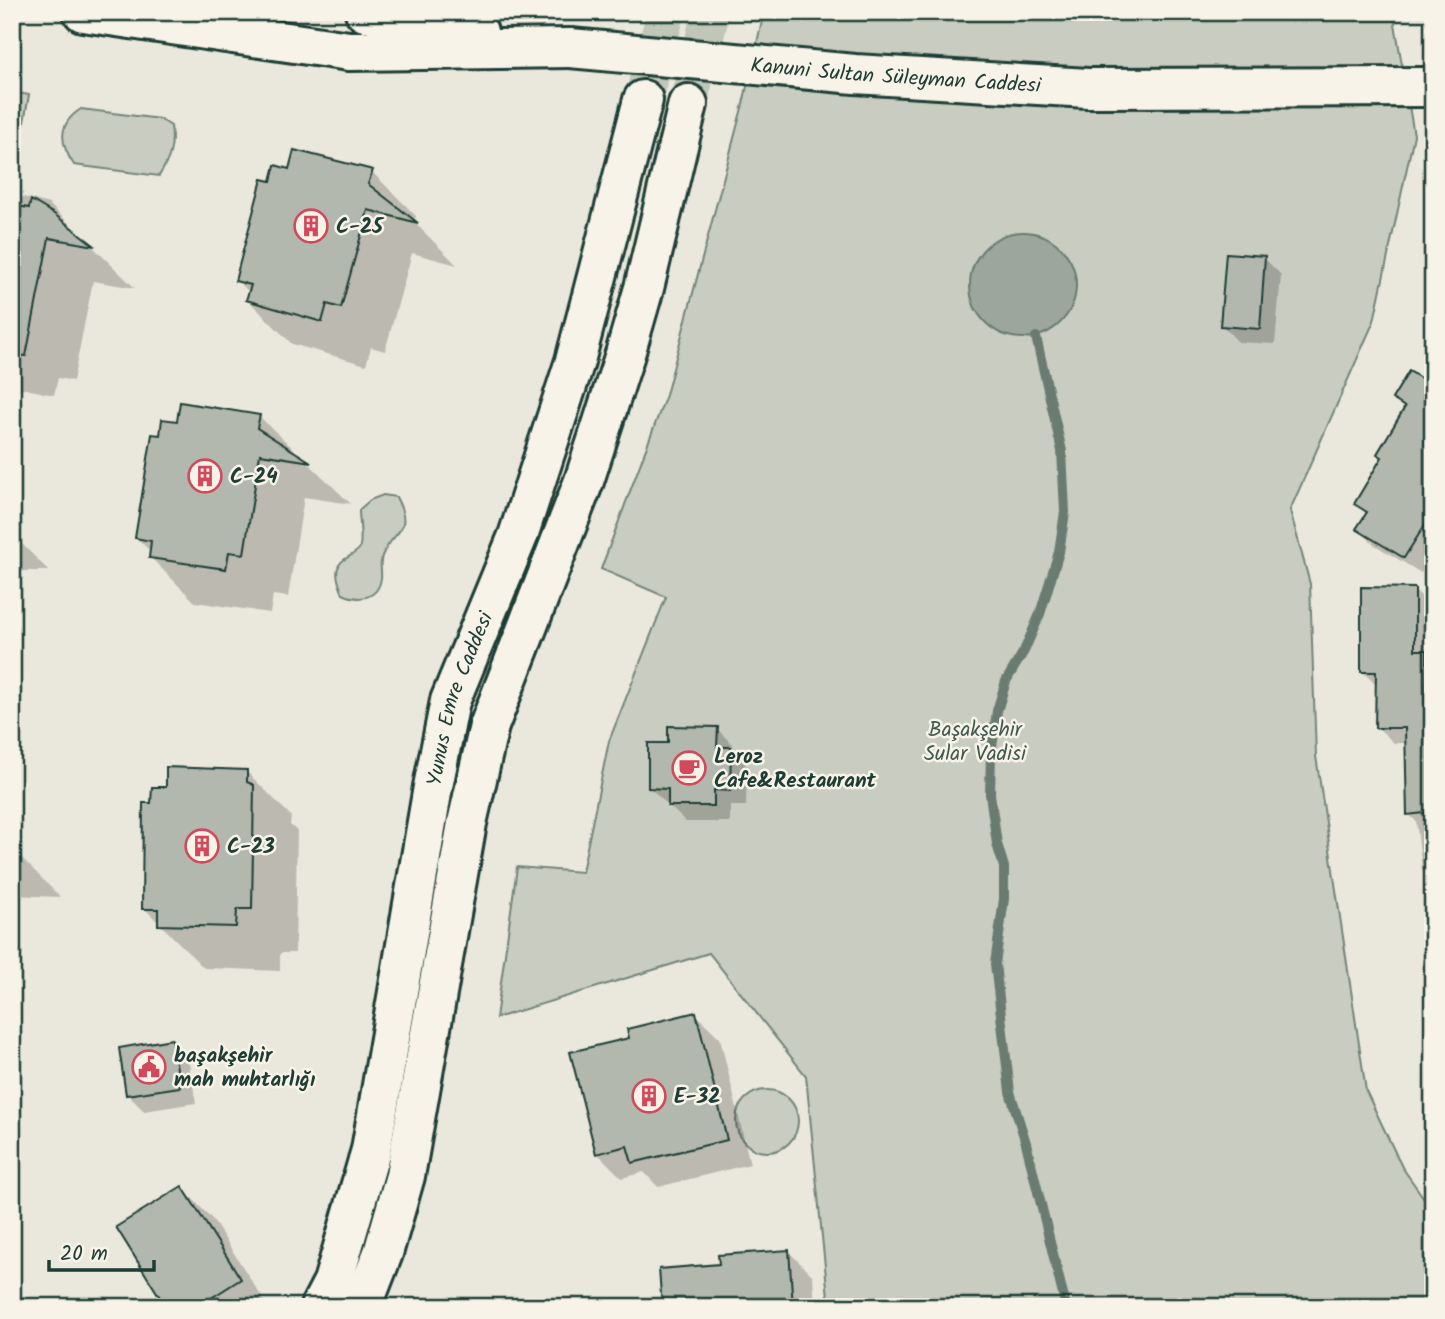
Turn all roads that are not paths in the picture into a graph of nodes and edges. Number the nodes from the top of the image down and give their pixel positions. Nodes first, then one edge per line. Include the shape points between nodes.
1 (83, 12) edge
2 (365, 12) edge
3 (570, 48) junction
4 (1433, 87) edge
5 (643, 100) tunnel mouth
6 (688, 104) tunnel mouth
7 (320, 1307) edge
8 (362, 1307) edge

1 - 3 street via 349,51
2 - 3 street, Kanuni Sultan Süleyman Caddesi
3 - 4 street, Kanuni Sultan Süleyman Caddesi, bridge via 855,74 1088,88
5 - 7 street, Yunus Emre Caddesi via 571,374 518,536 450,701 371,1150 333,1282
6 - 8 street, Yunus Emre Caddesi via 621,367 584,481 489,726 467,823 405,1176

